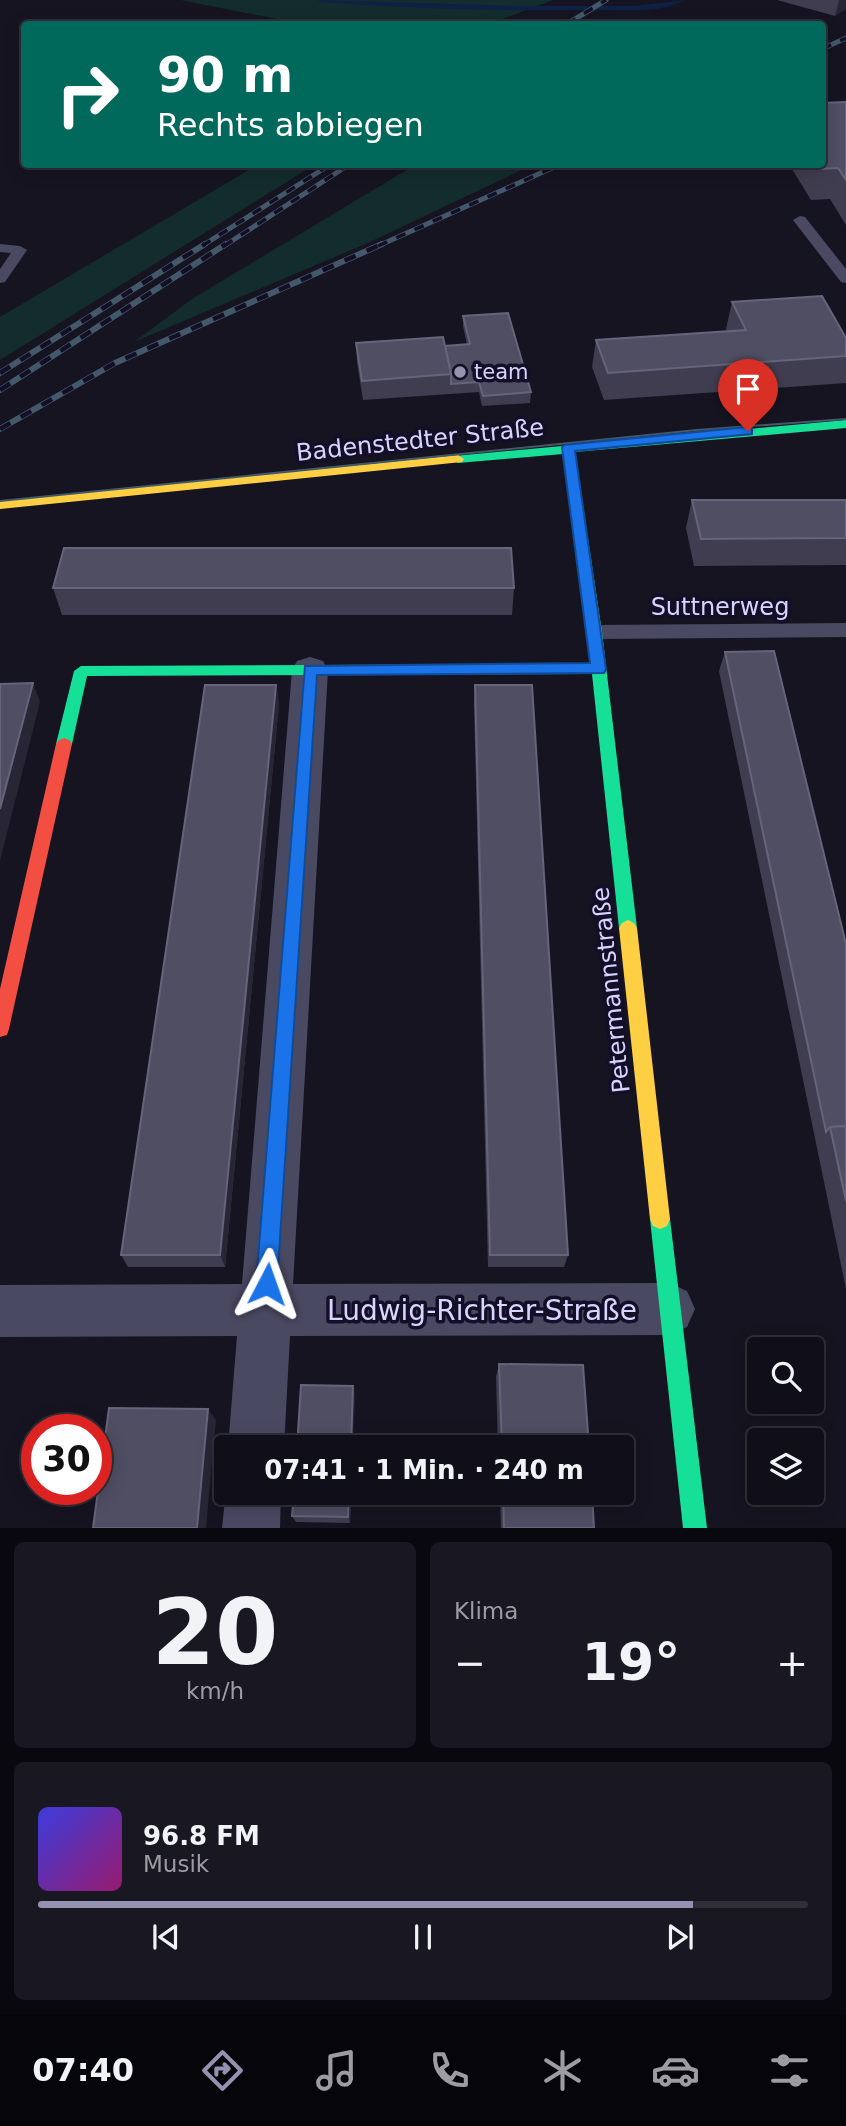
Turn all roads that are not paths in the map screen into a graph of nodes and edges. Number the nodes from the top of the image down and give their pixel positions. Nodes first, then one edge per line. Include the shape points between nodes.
1 (800, 220) dead end
2 (0, 248) edge
3 (0, 279) edge
4 (846, 279) edge
5 (846, 424) edge
6 (569, 448) junction
7 (0, 505) edge
8 (846, 630) edge
9 (595, 632) junction
10 (598, 669) junction
11 (310, 670) junction
12 (0, 1029) edge
13 (669, 1310) junction
14 (0, 1311) edge
15 (265, 1312) junction
16 (257, 1435) edge
17 (252, 1505) edge
18 (251, 1528) edge
19 (695, 1528) edge

1 - 4 lane
2 - 3 lane via 20,250
5 - 6 street, Badenstedter Straße
6 - 7 street, Badenstedter Straße
6 - 9 street, Petermannstraße
8 - 9 lane, Suttnerweg
9 - 10 street, Petermannstraße
10 - 11 street
10 - 13 street, Petermannstraße
11 - 12 street via 80,671
11 - 15 street
13 - 15 street, Ludwig-Richter-Straße
13 - 19 street, Petermannstraße
14 - 15 street, Ludwig-Richter-Straße
15 - 16 street
17 - 18 street

